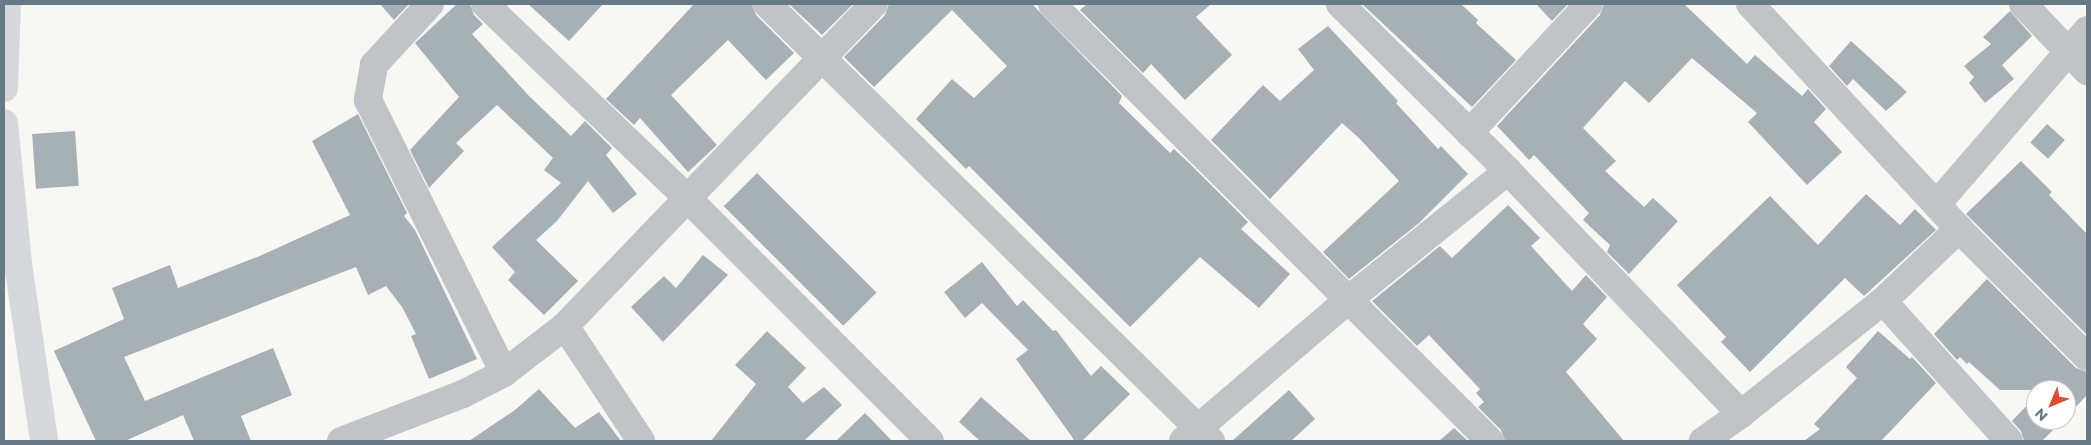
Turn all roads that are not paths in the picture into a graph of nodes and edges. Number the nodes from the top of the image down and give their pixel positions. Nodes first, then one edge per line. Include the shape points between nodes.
1 (8, 4) edge
2 (430, 4) edge
3 (485, 4) edge
4 (767, 4) edge
5 (874, 4) edge
6 (1052, 4) edge
7 (1340, 4) edge
8 (1588, 4) edge
9 (1750, 4) edge
10 (2023, 4) edge
11 (2087, 30) edge
12 (2067, 50) junction
13 (823, 58) junction
14 (2087, 70) edge
15 (4, 88) edge
16 (4, 123) edge
17 (1469, 134) junction
18 (1508, 171) junction
19 (688, 199) junction
20 (1937, 204) junction
21 (1959, 229) junction
22 (1348, 300) junction
23 (1883, 301) junction
24 (565, 326) junction
25 (2087, 356) edge
26 (504, 374) junction
27 (1741, 414) junction
28 (1197, 437) edge
29 (44, 441) edge
30 (341, 441) edge
31 (642, 441) edge
32 (930, 441) edge
33 (1490, 441) edge
34 (1704, 441) edge
35 (2009, 441) edge

1 - 15 main road
2 - 26 street via 374,65 368,100
3 - 19 street
4 - 13 street
5 - 13 street
6 - 22 street
7 - 17 street
8 - 17 street
9 - 20 street
10 - 12 street
11 - 12 street
12 - 14 street
12 - 20 street
13 - 19 street
13 - 28 street
16 - 29 main road via 18,264
17 - 18 street
18 - 22 street
18 - 27 street
19 - 24 street
19 - 32 street
20 - 21 street
21 - 23 street
21 - 25 street
22 - 28 street
22 - 33 street
23 - 27 street
23 - 35 street
24 - 26 street
24 - 31 street
26 - 30 street via 463,394
27 - 34 street

